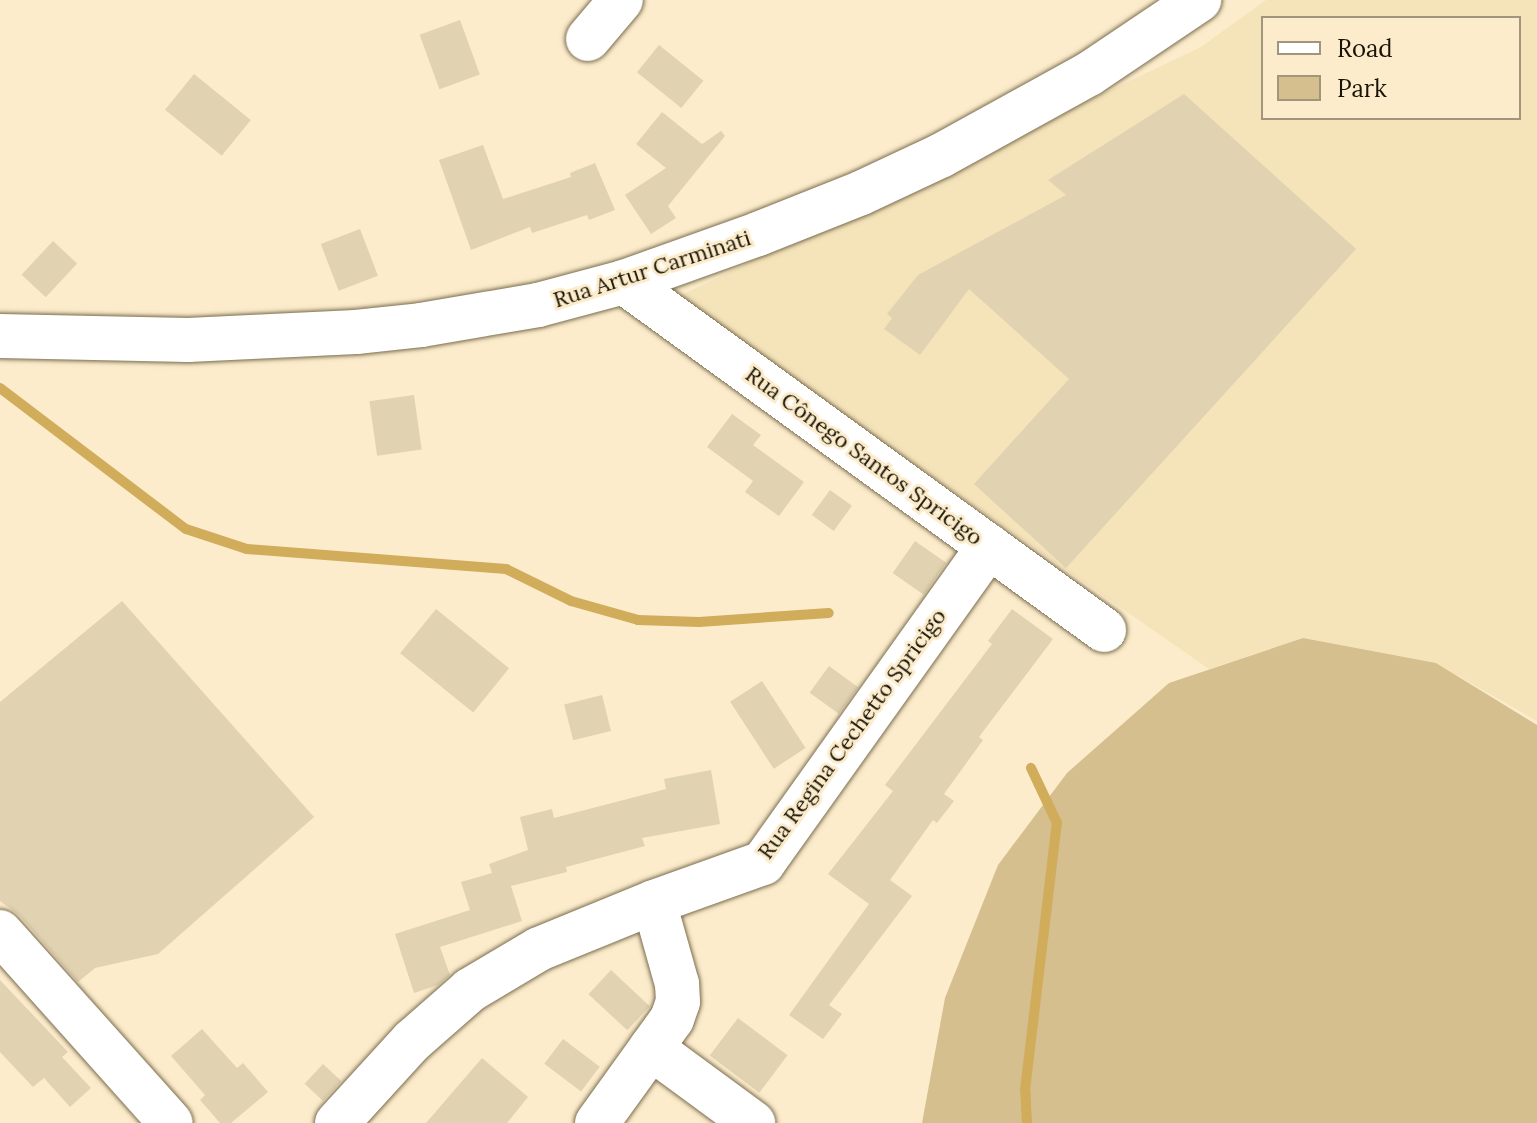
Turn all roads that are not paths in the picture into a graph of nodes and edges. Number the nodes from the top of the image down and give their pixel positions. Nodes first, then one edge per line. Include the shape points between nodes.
1 (621, 0) edge
2 (1199, 0) edge
3 (588, 39) dead end
4 (624, 282) junction
5 (0, 336) edge
6 (989, 546) junction
7 (1104, 630) dead end
8 (654, 902) junction
9 (0, 932) edge
10 (651, 1048) junction
11 (171, 1123) edge
12 (337, 1123) edge
13 (597, 1123) edge
14 (753, 1123) edge

1 - 3 street
2 - 4 street, Rua Artur Carminati via 1089,74 942,155 788,223
4 - 5 street, Rua Artur Carminati via 538,305 356,332 188,340
4 - 6 street, Rua Cônego Santos Spricigo
6 - 7 street, Rua Cônego Santos Spricigo
6 - 8 street, Rua Regina Cechetto Spricigo via 763,863
8 - 10 street via 678,1002
8 - 12 street, Rua Regina Cechetto Spricigo via 539,949 470,990 412,1041
9 - 11 street
10 - 13 street
10 - 14 street

